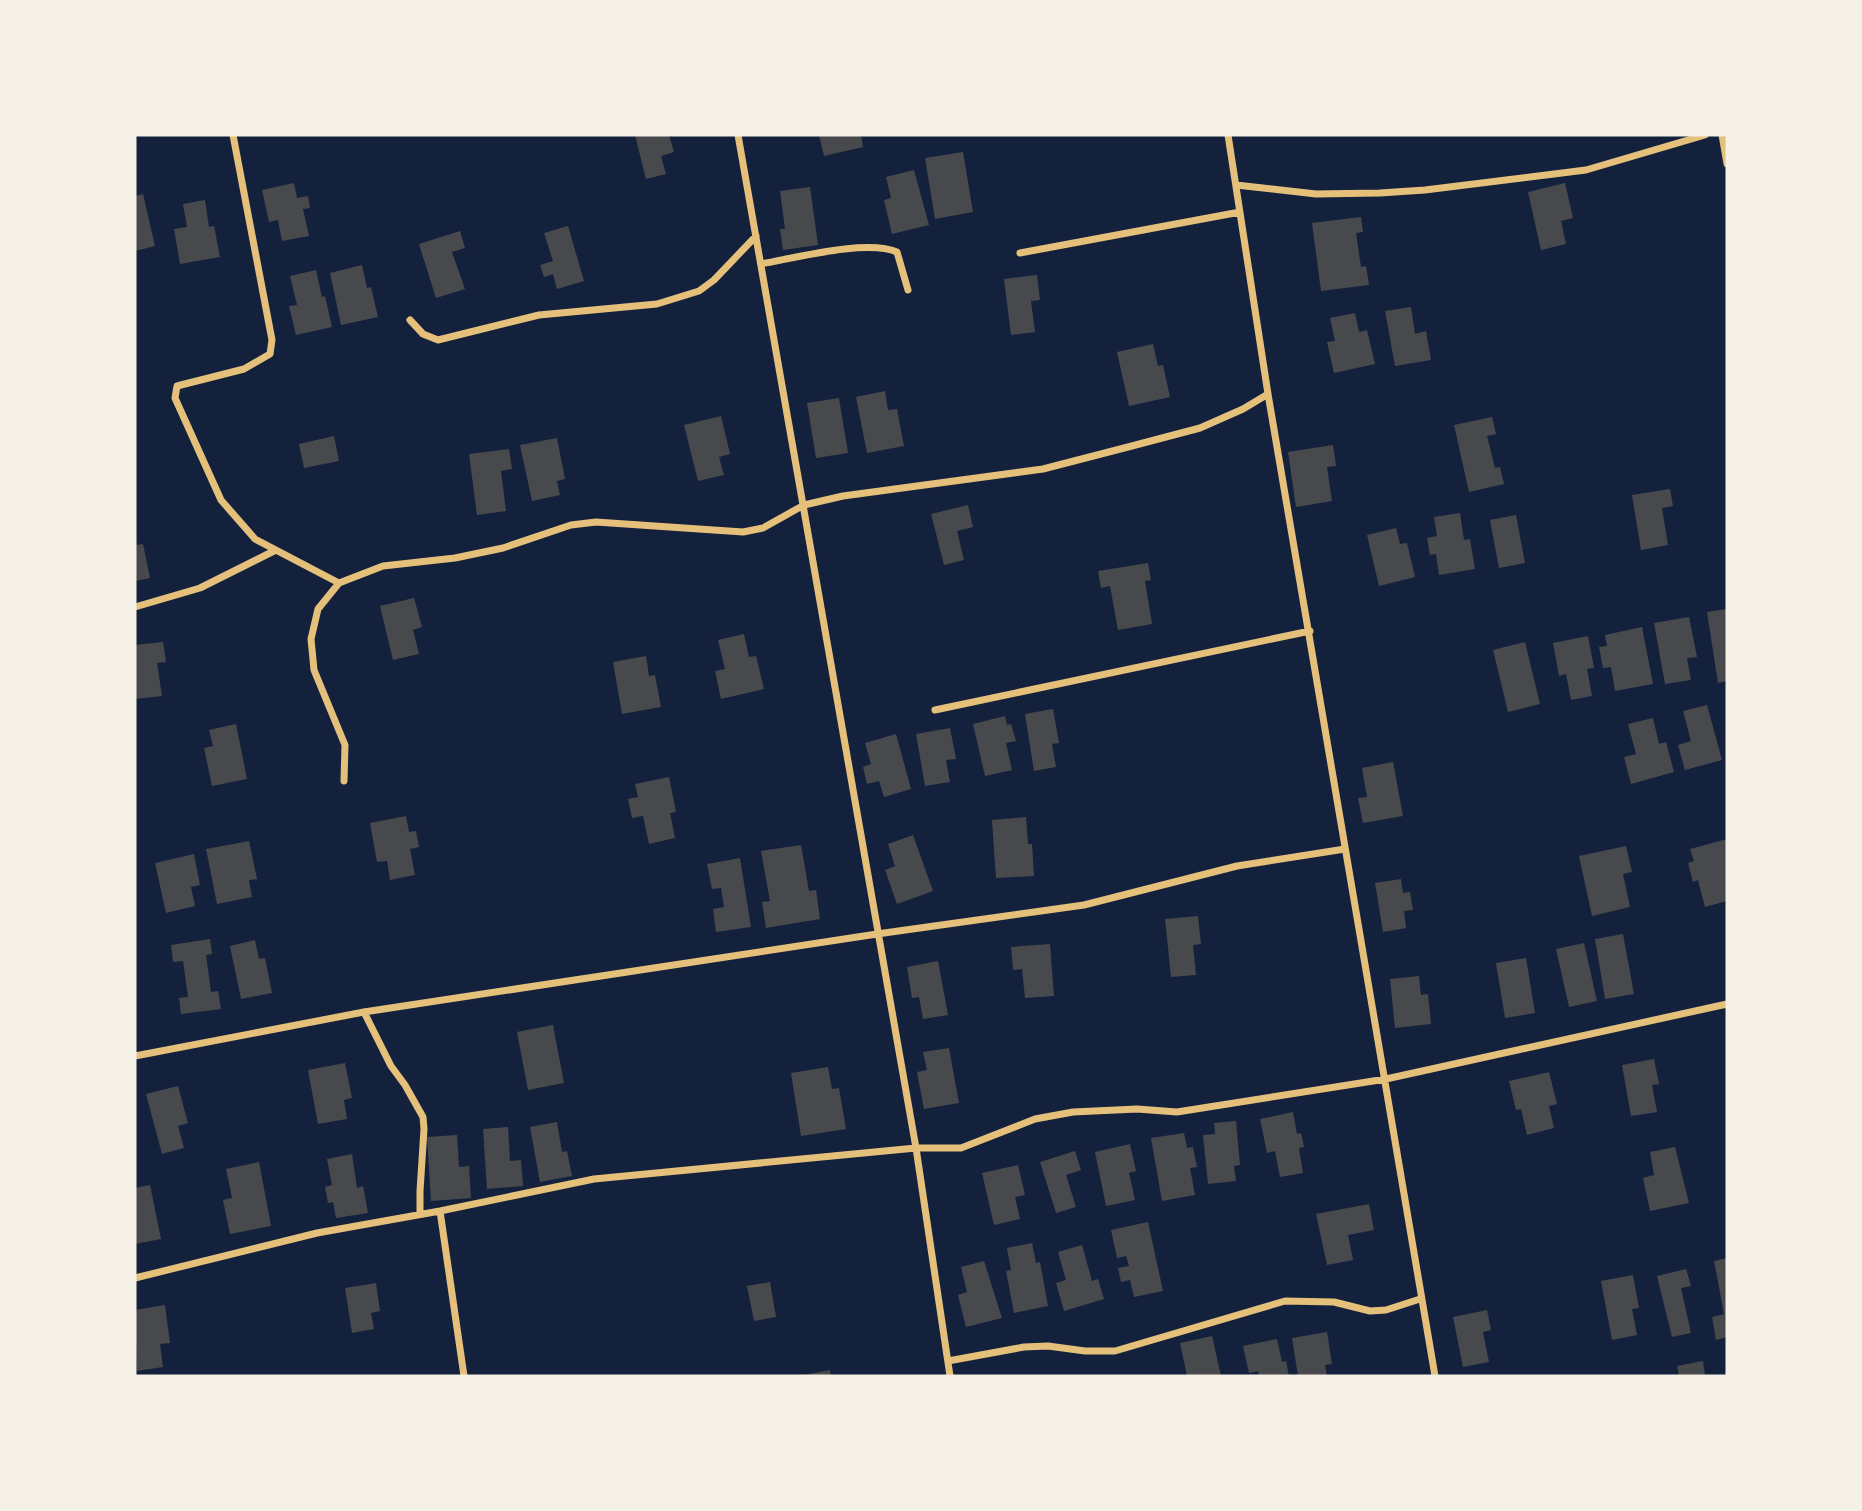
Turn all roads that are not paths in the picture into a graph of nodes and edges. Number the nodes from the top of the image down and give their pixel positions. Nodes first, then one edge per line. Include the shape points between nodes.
1 (233, 135) edge
2 (738, 135) edge
3 (1228, 135) edge
4 (1705, 135) edge
5 (1722, 135) edge
6 (1727, 164) edge
7 (1236, 185) junction
8 (1240, 212) junction
9 (756, 236) junction
10 (1020, 253) dead end
11 (761, 264) junction
12 (908, 290) dead end
13 (410, 320) dead end
14 (1268, 394) junction
15 (804, 505) junction
16 (274, 551) junction
17 (339, 583) junction
18 (135, 607) edge
19 (1310, 631) junction
20 (935, 710) dead end
21 (344, 781) dead end
22 (1345, 849) junction
23 (877, 934) junction
24 (1727, 1004) edge
25 (364, 1012) junction
26 (135, 1056) edge
27 (1386, 1079) junction
28 (916, 1148) junction
29 (440, 1212) junction
30 (420, 1214) junction
31 (135, 1278) edge
32 (1420, 1299) junction
33 (948, 1361) junction
34 (464, 1376) edge
35 (950, 1376) edge
36 (1435, 1376) edge

1 - 16 street via 272,340 270,354 244,369 177,386 175,398 221,500 255,539
2 - 9 street
3 - 7 street
4 - 7 street via 1586,170 1425,190 1316,194
5 - 6 street
7 - 8 street
8 - 10 street
8 - 14 street
9 - 11 street
9 - 13 street via 699,291 657,304 539,315 438,340 423,334
11 - 12 street via 883,248 897,252
11 - 15 street
14 - 15 street via 1200,428 1043,469
14 - 19 street
15 - 17 street via 763,528 743,532 596,522 571,525 503,548 383,566
15 - 23 street
16 - 17 street
16 - 18 street via 200,588
17 - 21 street via 318,609 311,639 314,670 345,746
19 - 20 street
19 - 22 street
22 - 23 street via 1237,866 1083,905
22 - 27 street
23 - 25 street
23 - 28 street
24 - 27 street
25 - 26 street
25 - 30 street via 423,1117
27 - 28 street via 1177,1112 1073,1112 1035,1119 961,1148
27 - 32 street
28 - 29 street via 594,1179
28 - 33 street
29 - 30 street
29 - 34 street
30 - 31 street via 317,1233
32 - 33 street via 1370,1311 1334,1302 1285,1301 1115,1351 1024,1347
32 - 36 street
33 - 35 street

